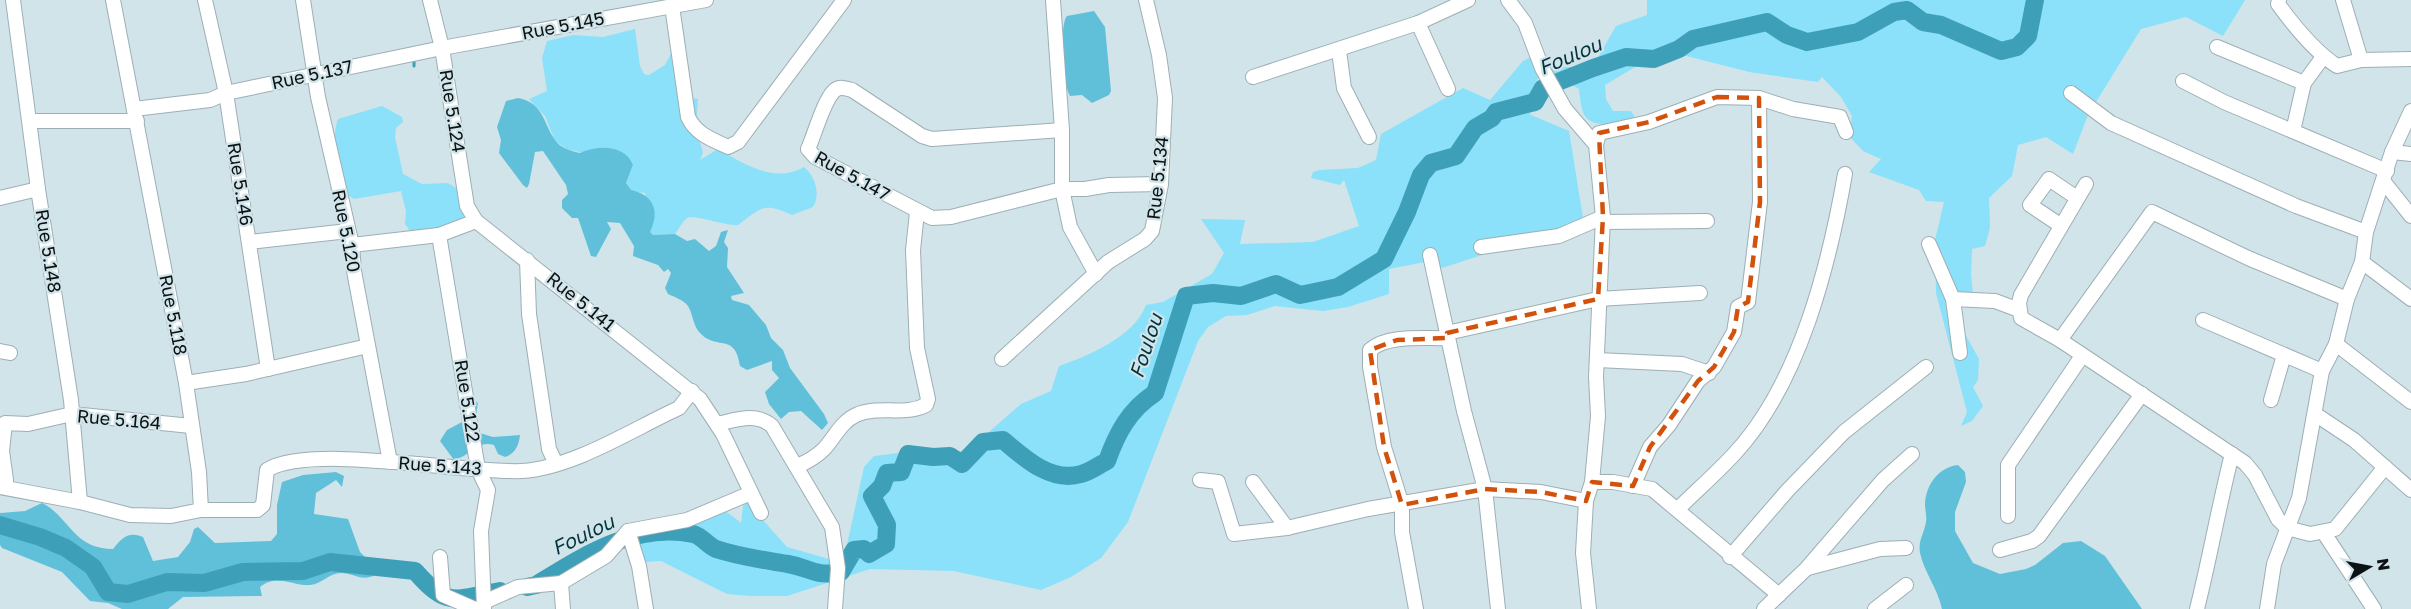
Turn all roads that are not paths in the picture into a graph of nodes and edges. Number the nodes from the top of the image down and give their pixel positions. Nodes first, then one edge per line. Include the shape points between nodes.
1 (13, 0) edge
2 (113, 0) edge
3 (205, 0) edge
4 (303, 0) edge
5 (430, 0) edge
6 (620, 0) edge
7 (701, 0) edge
8 (844, 0) edge
9 (1053, 0) edge
10 (1146, 0) edge
11 (1468, 0) edge
12 (1508, 0) edge
13 (2279, 0) edge
14 (2343, 0) edge
15 (672, 6) junction
16 (622, 15) junction
17 (1418, 23) junction
18 (491, 40) joint
19 (2217, 47) dead end
20 (442, 48) junction
21 (1339, 51) junction
22 (2323, 57) junction
23 (2411, 59) edge
24 (2361, 60) junction
25 (314, 75) junction
26 (1252, 77) dead end
27 (2183, 81) dead end
28 (2304, 83) junction
29 (1448, 89) dead end
30 (226, 93) junction
31 (2071, 93) dead end
32 (1759, 98) junction
33 (2411, 111) edge
34 (135, 115) junction
35 (30, 121) junction
36 (1062, 130) junction
37 (2293, 131) junction
38 (1846, 132) dead end
39 (1369, 137) dead end
40 (1596, 145) junction
41 (2392, 152) junction
42 (2411, 154) edge
43 (1845, 174) dead end
44 (2385, 177) junction
45 (1161, 184) junction
46 (2086, 184) dead end
47 (38, 189) junction
48 (1062, 189) junction
49 (0, 198) edge
50 (2077, 198) junction
51 (917, 212) junction
52 (2411, 216) edge
53 (1603, 219) junction
54 (476, 221) junction
55 (1707, 221) dead end
56 (2060, 225) junction
57 (348, 231) junction
58 (2366, 232) junction
59 (439, 235) junction
60 (250, 242) junction
61 (1929, 244) dead end
62 (352, 245) junction
63 (1481, 247) dead end
64 (1430, 255) dead end
65 (527, 260) junction
66 (2362, 262) junction
67 (1096, 274) junction
68 (1700, 293) dead end
69 (1953, 299) junction
70 (2347, 299) junction
71 (2411, 299) edge
72 (1598, 300) junction
73 (2019, 310) junction
74 (2203, 320) dead end
75 (1447, 335) junction
76 (2060, 340) junction
77 (2336, 344) junction
78 (368, 346) junction
79 (1960, 353) dead end
80 (2284, 355) junction
81 (2082, 356) junction
82 (1002, 359) dead end
83 (1597, 360) junction
84 (1926, 367) dead end
85 (268, 369) junction
86 (2322, 370) junction
87 (1709, 372) junction
88 (186, 382) junction
89 (692, 391) junction
90 (2142, 394) junction
91 (2271, 400) dead end
92 (2411, 402) edge
93 (72, 414) junction
94 (2315, 414) junction
95 (717, 424) junction
96 (191, 426) junction
97 (1912, 454) dead end
98 (2232, 454) junction
99 (390, 462) junction
100 (556, 464) junction
101 (797, 466) junction
102 (2385, 467) junction
103 (478, 469) junction
104 (1200, 480) dead end
105 (1253, 482) dead end
106 (1592, 482) junction
107 (0, 485) edge
108 (1633, 486) junction
109 (1485, 489) junction
110 (2411, 490) edge
111 (751, 493) junction
112 (1586, 501) junction
113 (80, 502) junction
114 (1402, 505) junction
115 (1678, 509) junction
116 (201, 510) junction
117 (762, 513) dead end
118 (2008, 516) dead end
119 (1287, 528) junction
120 (2287, 528) junction
121 (628, 531) junction
122 (2324, 533) junction
123 (1905, 548) dead end
124 (2000, 550) dead end
125 (1730, 557) junction
126 (440, 558) dead end
127 (1806, 569) junction
128 (561, 584) junction
129 (1906, 585) dead end
130 (1779, 595) junction
131 (481, 607) edge
132 (563, 609) edge
133 (646, 609) edge
134 (835, 609) edge
135 (1416, 609) edge
136 (1498, 609) edge
137 (1589, 609) edge
138 (1764, 609) edge
139 (1875, 609) edge
140 (2197, 609) edge
141 (2267, 609) edge
142 (2374, 609) edge

1 - 35 street, Rue 5.148
2 - 34 street, Rue 5.118
3 - 30 street, Rue 5.146
4 - 25 street, Rue 5.120
5 - 20 street, Rue 5.124
6 - 16 street
7 - 15 street, Rue 5.145
8 - 15 street via 738,142 728,147 702,135 688,117
9 - 36 street
10 - 45 street, Rue 5.134 via 1165,98
11 - 17 street
12 - 40 street via 1534,42 1565,109
13 - 22 street via 2306,41 2317,47
14 - 24 street
15 - 16 street, Rue 5.145
16 - 18 street, Rue 5.145
17 - 21 street
17 - 29 street
18 - 20 street, Rue 5.137
19 - 28 street
20 - 25 street, Rue 5.137
20 - 54 street, Rue 5.124 via 467,206
21 - 26 street
21 - 39 street via 1344,88
22 - 24 street via 2337,66
22 - 28 street
23 - 24 street
25 - 30 street, Rue 5.137
25 - 57 street, Rue 5.120
27 - 37 street
28 - 37 street
30 - 34 street, Rue 5.137 via 210,100
30 - 60 street, Rue 5.146
31 - 58 street via 2111,123 2296,206
32 - 38 street via 1840,117
32 - 40 street via 1717,98 1649,122 1599,133
32 - 87 street via 1760,202 1748,302 1738,307 1734,332
33 - 41 street
34 - 35 street, Rue 5.137
34 - 88 street, Rue 5.118
35 - 47 street, Rue 5.148
36 - 48 street
36 - 51 street, Rue 5.147 via 932,139 852,90 835,90 808,149 810,154
37 - 44 street
40 - 53 street
41 - 42 street
41 - 44 street
43 - 115 street via 1833,243 1816,299 1769,406 1737,450
44 - 52 street
44 - 58 street
45 - 48 street, Rue 5.147
45 - 67 street, Rue 5.134 via 1152,231
46 - 50 street
47 - 49 street
47 - 93 street, Rue 5.148
48 - 51 street, Rue 5.147 via 942,219
48 - 67 street via 1070,228
50 - 56 street
50 - 56 street via 2049,179 2030,205
51 - 101 street via 915,310 926,405 854,416 842,424 813,459
53 - 55 street
53 - 63 street via 1560,236
53 - 72 street
54 - 59 street
54 - 65 street, Rue 5.141
56 - 73 street via 2021,295
57 - 60 street
57 - 62 street, Rue 5.120
58 - 66 street
59 - 62 street
59 - 103 street, Rue 5.122
60 - 85 street, Rue 5.146
61 - 69 street
62 - 78 street, Rue 5.120
64 - 75 street
65 - 89 street, Rue 5.141
65 - 100 street via 532,336 549,449
66 - 70 street
66 - 71 street
67 - 82 street, Rue 5.134
68 - 72 street
69 - 73 street via 1995,301
69 - 79 street
70 - 76 street via 2152,212
70 - 77 street
72 - 75 street
72 - 83 street
73 - 76 street via 2021,318
74 - 80 street
75 - 109 street
75 - 114 street via 1397,340 1370,350 1384,447
76 - 81 street
77 - 86 street
77 - 92 street
78 - 85 street
78 - 99 street, Rue 5.120
80 - 86 street
80 - 91 street
81 - 90 street
81 - 118 street via 2008,465
83 - 87 street via 1682,364
83 - 106 street via 1598,416
84 - 125 street via 1844,432
85 - 88 street
86 - 94 street
87 - 108 street via 1698,381 1650,447
88 - 96 street, Rue 5.118
89 - 95 street, Rue 5.141
89 - 100 street, Rue 5.143 via 679,408
90 - 98 street
90 - 124 street via 2039,536
93 - 96 street, Rue 5.164
93 - 107 street, Rue 5.164 via 28,424 5,423 2,451 6,480
93 - 113 street, Rue 5.148
94 - 102 street
94 - 120 street via 2299,498
95 - 101 street via 750,417 764,419
95 - 111 street, Rue 5.141
96 - 116 street, Rue 5.118 via 200,471
97 - 127 street via 1883,480
98 - 120 street via 2250,468
98 - 140 street
99 - 103 street, Rue 5.143
99 - 116 street, Rue 5.143 via 303,461 270,468 266,473 263,505 257,510
100 - 103 street, Rue 5.143 via 524,471
101 - 134 street via 832,527 838,574
102 - 110 street
102 - 122 street via 2335,529
103 - 131 street, Rue 5.122 via 488,490 481,531
104 - 119 street via 1218,482 1234,534
105 - 119 street
106 - 108 street
106 - 112 street
107 - 113 street
108 - 115 street via 1652,489
109 - 112 street via 1541,492
109 - 114 street
109 - 136 street
111 - 117 street, Rue 5.141
111 - 121 street via 687,520
112 - 137 street via 1583,553
113 - 116 street via 152,517
114 - 119 street
114 - 135 street via 1402,532
115 - 125 street
120 - 122 street
120 - 141 street via 2274,564
121 - 128 street via 606,556
121 - 133 street
122 - 142 street
123 - 127 street via 1880,549
125 - 130 street
126 - 131 street via 443,595
127 - 130 street
128 - 131 street via 518,587
128 - 132 street
129 - 139 street
130 - 138 street

